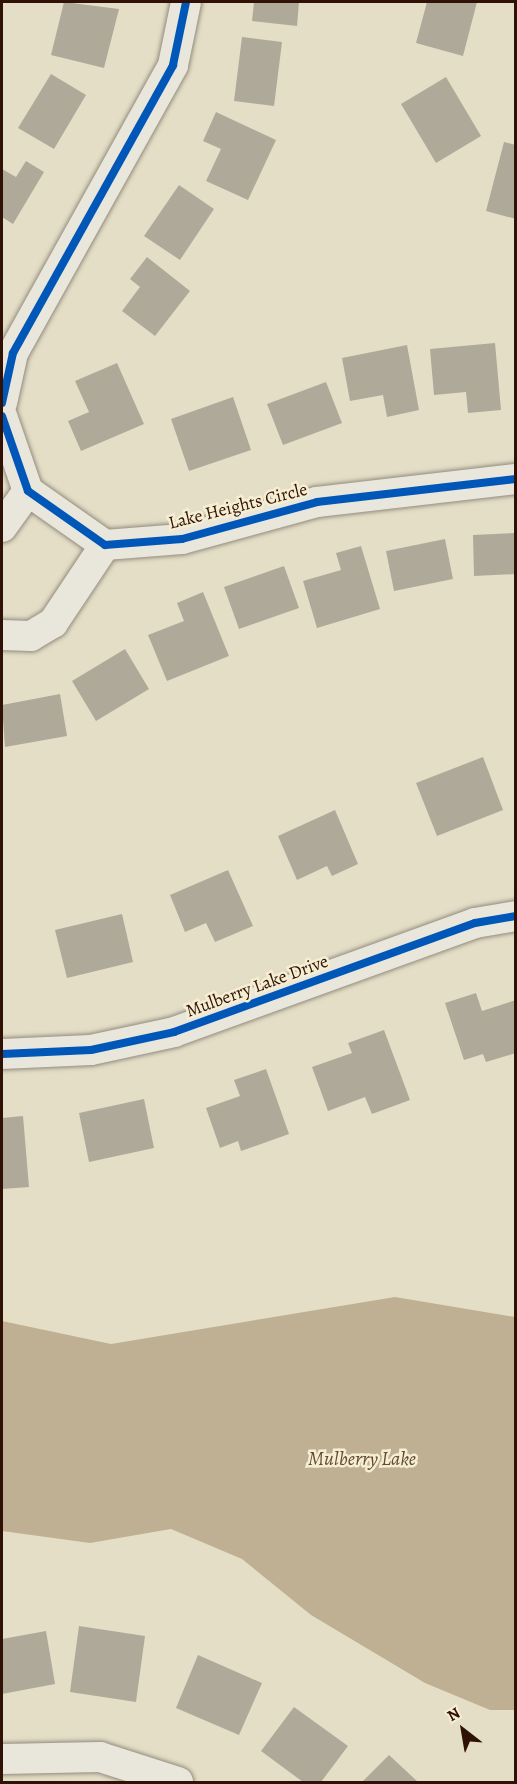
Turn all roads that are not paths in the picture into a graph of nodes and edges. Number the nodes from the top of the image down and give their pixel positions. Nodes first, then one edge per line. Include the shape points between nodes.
1 (186, 2) edge
2 (2, 403) edge
3 (2, 416) edge
4 (516, 479) edge
5 (28, 491) junction
6 (2, 527) edge
7 (105, 545) junction
8 (2, 635) edge
9 (516, 916) edge
10 (2, 1054) edge
11 (2, 1759) edge
12 (178, 1782) edge

1 - 2 street via 173,64 13,353
3 - 5 street
4 - 7 street, Lake Heights Circle via 317,502 183,538
5 - 6 street
5 - 7 street
7 - 8 street via 53,623 31,636
9 - 10 street, Mulberry Lake Drive via 475,923 174,1032 91,1050
11 - 12 street via 100,1757

